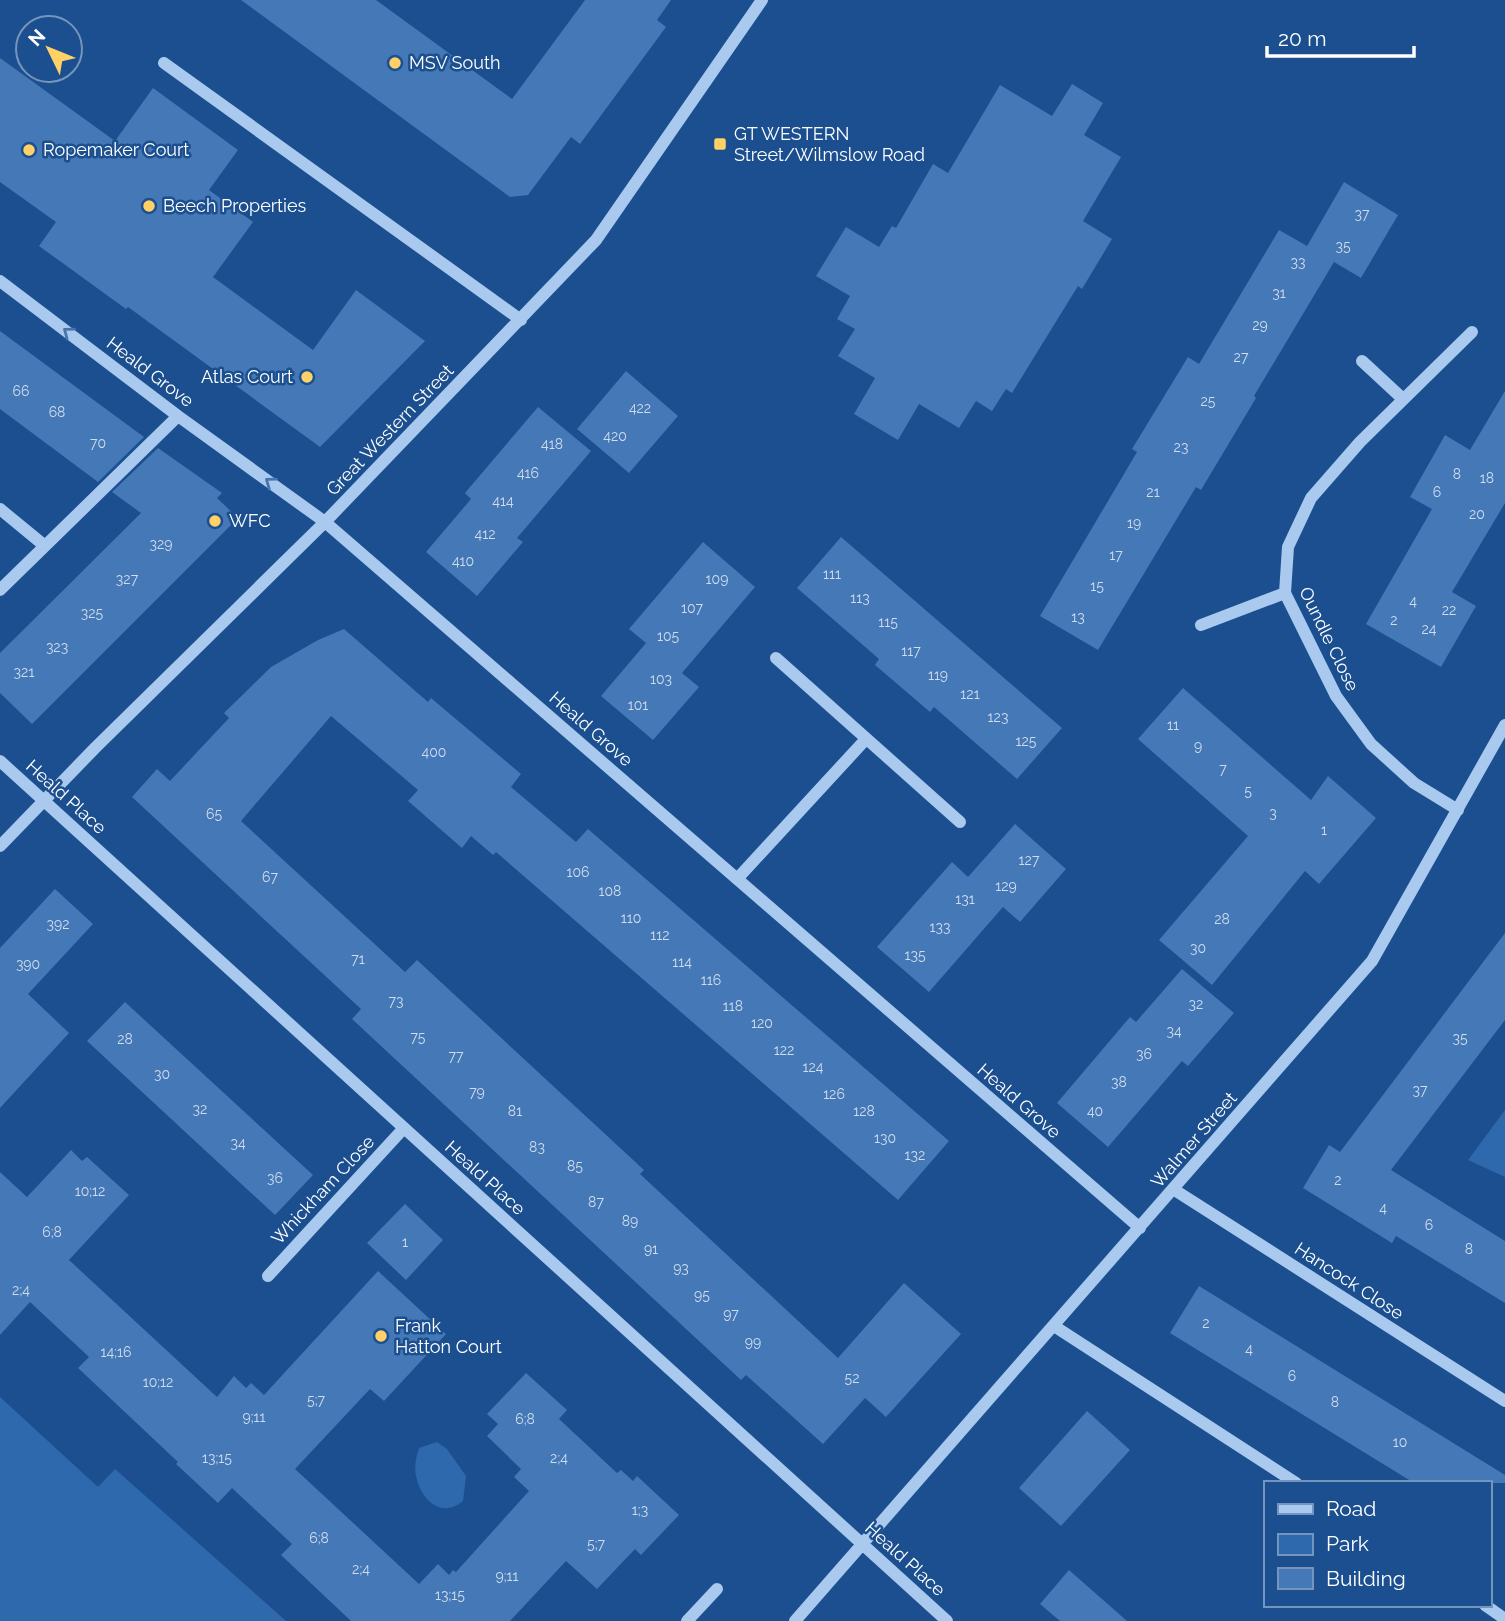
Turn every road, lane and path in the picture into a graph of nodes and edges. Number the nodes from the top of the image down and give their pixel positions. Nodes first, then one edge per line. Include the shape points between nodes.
1 (762, 0) edge
2 (164, 63) dead end
3 (0, 281) edge
4 (521, 320) junction
5 (1472, 332) dead end
6 (1362, 361) dead end
7 (1403, 399) junction
8 (178, 415) junction
9 (0, 509) edge
10 (325, 522) junction
11 (45, 546) junction
12 (0, 590) edge
13 (1284, 593) junction
14 (1201, 625) dead end
15 (776, 658) dead end
16 (1505, 725) edge
17 (866, 739) junction
18 (0, 761) edge
19 (44, 801) junction
20 (1458, 810) junction
21 (960, 822) dead end
22 (0, 846) edge
23 (737, 879) junction
24 (404, 1128) junction
25 (1173, 1189) junction
26 (1140, 1228) junction
27 (268, 1276) dead end
28 (1055, 1326) junction
29 (1505, 1401) edge
30 (1293, 1481) edge
31 (863, 1545) junction
32 (717, 1589) dead end
33 (1488, 1607) edge
34 (1505, 1619) edge
35 (687, 1621) edge
36 (795, 1621) edge
37 (947, 1621) edge

1 - 4 street, Great Western Street via 596,240
2 - 4 street
8 -> 3 street, Heald Grove
4 - 10 street, Great Western Street
5 - 7 street, Oundle Close
6 - 7 street
7 - 13 street, Oundle Close via 1311,498 1288,547
10 -> 8 street, Heald Grove
8 - 11 street
9 - 11 street
10 - 19 street, Great Western Street
10 - 23 street, Heald Grove
11 - 12 street
13 - 14 street
13 - 20 street, Oundle Close via 1336,696 1371,744 1414,783
15 - 17 street
16 - 20 street, Walmer Street
17 - 21 street
17 - 23 street
18 - 19 street, Heald Place
19 - 22 street, Great Western Street
19 - 24 street, Heald Place
20 - 25 street, Walmer Street via 1372,961
23 - 26 street, Heald Grove
24 - 27 street, Whickham Close
24 - 31 street, Heald Place
25 - 26 street, Walmer Street
25 - 29 street, Hancock Close
26 - 28 street, Walmer Street
28 - 30 street
28 - 31 street, Walmer Street
31 - 36 street, Walmer Street
31 - 37 street, Heald Place
32 - 35 street
33 - 34 street

